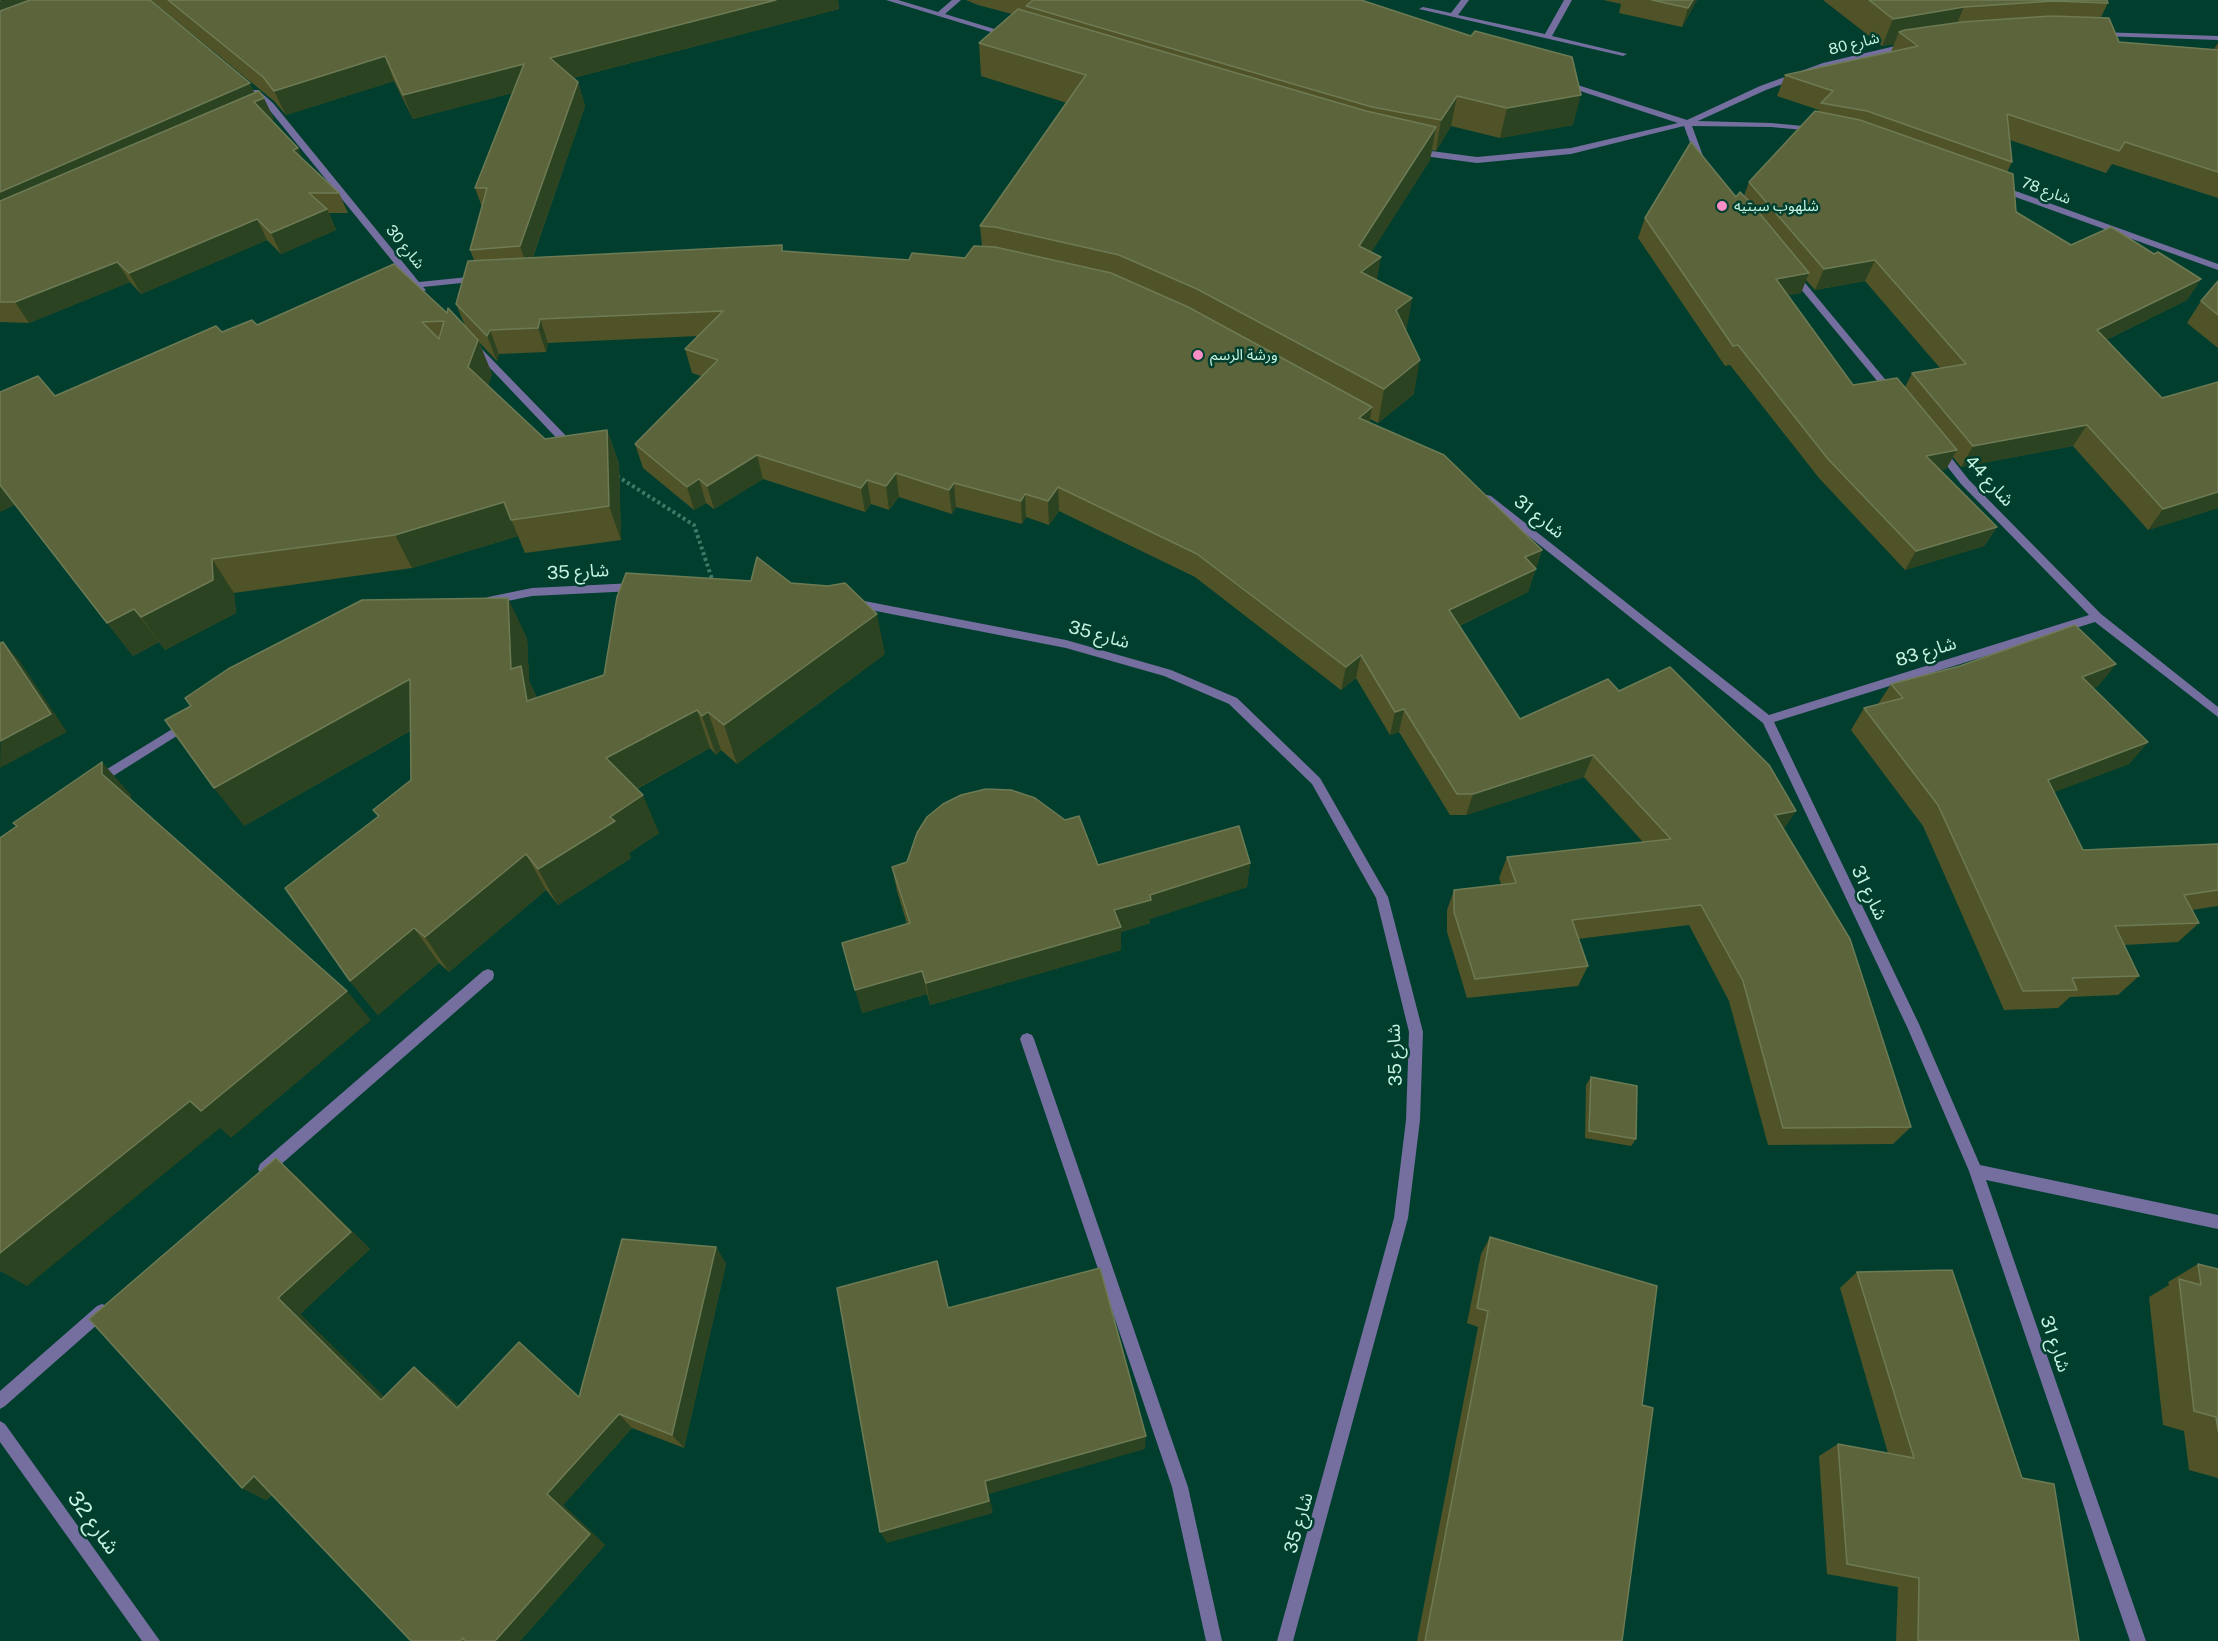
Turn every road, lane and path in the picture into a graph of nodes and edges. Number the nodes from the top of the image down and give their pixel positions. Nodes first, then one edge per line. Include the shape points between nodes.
1 (890, 0) edge
2 (957, 0) edge
3 (1465, 0) edge
4 (1568, 0) edge
5 (1424, 9) dead end
6 (940, 14) junction
7 (1453, 16) junction
8 (2096, 34) edge
9 (1547, 37) junction
10 (1020, 38) edge
11 (2218, 38) edge
12 (1919, 44) edge
13 (1623, 54) dead end
14 (1558, 80) edge
15 (252, 90) edge
16 (270, 105) junction
17 (260, 109) edge
18 (1687, 123) junction
19 (1828, 131) edge
20 (1407, 150) edge
21 (1705, 171) edge
22 (1988, 184) edge
23 (1785, 264) edge
24 (2218, 267) edge
25 (487, 279) edge
26 (416, 285) junction
27 (394, 292) edge
28 (432, 302) edge
29 (464, 335) edge
30 (1898, 400) edge
31 (569, 445) joint
32 (1935, 445) edge
33 (1481, 494) edge
34 (714, 584) edge
35 (645, 587) edge
36 (838, 600) edge
37 (477, 603) edge
38 (2097, 617) junction
39 (2218, 713) edge
40 (195, 719) edge
41 (1767, 720) junction
42 (88, 786) edge
43 (488, 975) dead end
44 (1027, 1039) dead end
45 (1976, 1171) junction
46 (253, 1180) edge
47 (2218, 1222) edge
48 (117, 1298) edge
49 (0, 1401) edge
50 (0, 1429) edge
51 (152, 1641) edge
52 (1214, 1641) edge
53 (1285, 1641) edge
54 (2138, 1641) edge

1 - 6 street
2 - 6 street
3 - 7 street
4 - 9 street
5 - 7 street
6 - 10 street
7 - 9 street
8 - 11 street
9 - 13 street
12 - 18 street, شارع 80 via 1826,64
14 - 18 street
15 - 16 street, شارع 30
16 - 17 street
16 - 26 street, شارع 30
18 - 19 street via 1771,124
18 - 20 street via 1571,151 1524,158 1477,160
18 - 21 street
22 - 24 street, شارع 78
23 - 30 street
25 - 26 street
26 - 27 street
26 - 28 street, شارع 30
29 - 31 street
31 - 34 path via 694,525
32 - 38 street, شارع 44 via 1965,482
33 - 41 street, شارع 31
35 - 37 street, شارع 35 via 532,592
36 - 53 street, شارع 35 via 1066,645 1167,673 1233,701 1316,781 1382,897 1416,1032 1413,1120 1401,1218
38 - 39 street, شارع 44
38 - 41 street, شارع 83
40 - 42 street
41 - 45 street, شارع 31 via 1914,1028
43 - 46 street
44 - 52 street via 1180,1487
45 - 47 street
45 - 54 street, شارع 31
48 - 49 street
50 - 51 street, شارع 32

